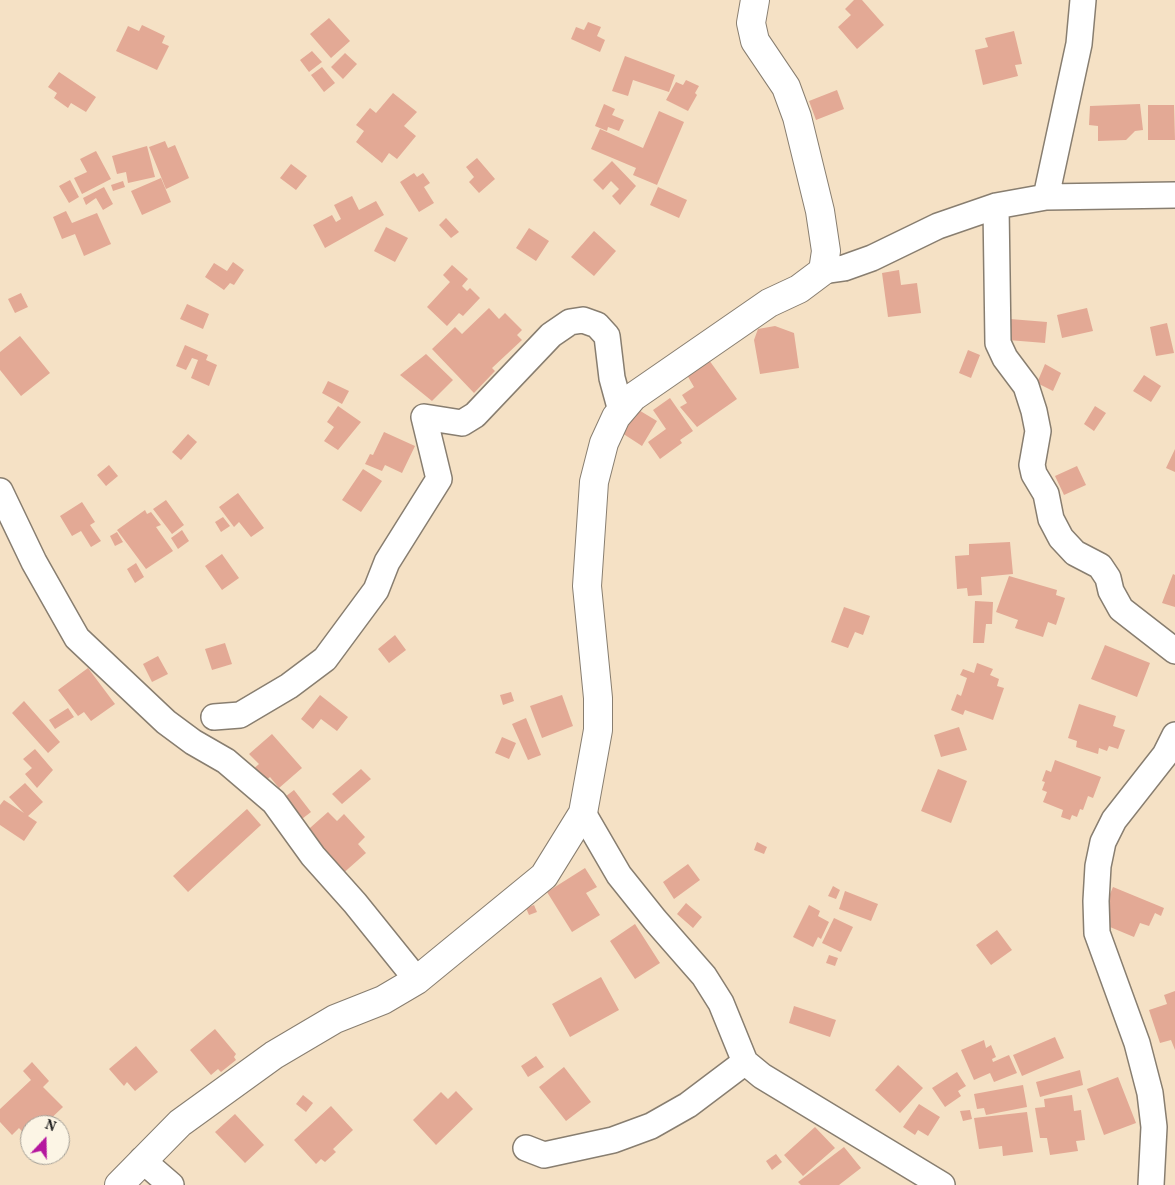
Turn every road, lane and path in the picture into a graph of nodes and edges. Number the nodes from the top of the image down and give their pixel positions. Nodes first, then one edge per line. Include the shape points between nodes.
1 (755, 0) edge
2 (1083, 0) edge
3 (1175, 195) edge
4 (1046, 197) junction
5 (996, 206) junction
6 (823, 271) junction
7 (621, 411) junction
8 (0, 491) edge
9 (1175, 651) edge
10 (214, 717) dead end
11 (1175, 735) edge
12 (582, 813) junction
13 (417, 980) junction
14 (745, 1062) junction
15 (526, 1148) dead end
16 (142, 1160) junction
17 (118, 1185) edge
18 (171, 1185) edge
19 (942, 1185) edge
20 (1151, 1185) edge

1 - 6 street via 751,23 755,41 786,87 799,126 820,211 826,252
2 - 4 street via 1078,44
3 - 4 street
4 - 5 street
5 - 6 street via 938,226 872,258
5 - 9 street via 998,343 1026,386 1034,411 1038,432 1033,457 1034,474 1046,494 1051,519 1061,538 1076,554 1100,566 1121,610
6 - 7 street via 799,289 769,303 649,385 632,397
7 - 10 street via 612,378 607,336 597,325 583,320 570,322 551,335 475,415 462,423 424,417 439,479 387,562 376,590 325,658 290,686 240,715
7 - 12 street via 604,443 594,482 587,586 598,730
8 - 13 street via 34,562 77,638 166,722 226,761 274,802 313,856
11 - 20 street via 1165,755 1114,820 1103,842 1096,901 1097,933 1137,1043 1150,1093 1154,1127
12 - 13 street via 544,876
12 - 14 street via 619,875 704,976 721,1003
13 - 16 street via 382,1000 335,1019 274,1055 180,1124
14 - 15 street via 688,1105 650,1126 613,1140 544,1155
14 - 19 street via 762,1076
16 - 17 street
16 - 18 street

